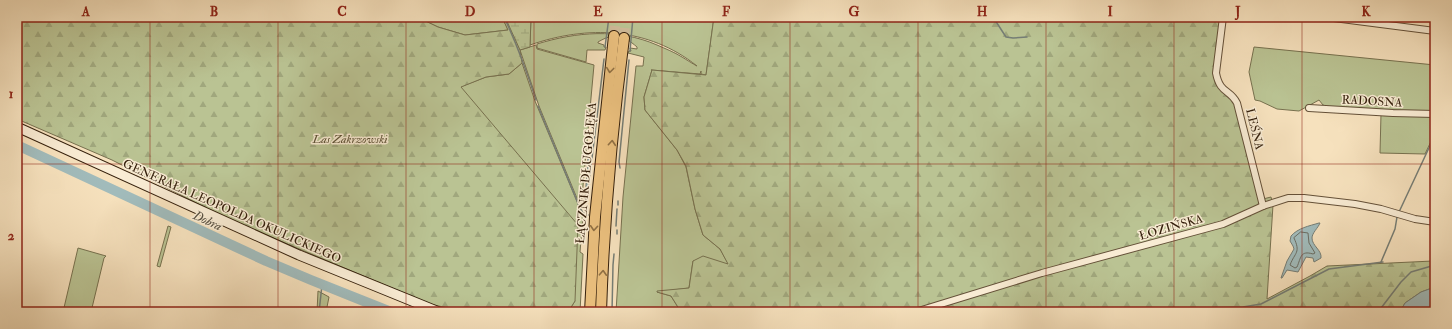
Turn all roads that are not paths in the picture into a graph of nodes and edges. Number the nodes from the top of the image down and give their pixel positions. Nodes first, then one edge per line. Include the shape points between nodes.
1 (1223, 17) edge
2 (1326, 17) edge
3 (1435, 31) edge
4 (1309, 108) dead end
5 (1435, 114) edge
6 (17, 127) edge
7 (1263, 206) junction
8 (1435, 222) edge
9 (439, 312) edge
10 (590, 312) edge
11 (601, 312) edge
12 (915, 312) edge

1 - 7 street, LEŚNA via 1216,73 1223,90 1237,103
2 - 3 street
4 - 5 street, RADOSNA
6 - 9 street, GENERAŁA LEOPOLDA OKULICKIEGO via 299,255
7 - 8 street, ŁOZIŃSKA via 1288,198 1304,198 1381,209
7 - 12 street, ŁOZIŃSKA via 1222,224 1042,273
11 -> 10 main road, ŁĄCZNIK DŁUGOŁĘKA via 619,37 596,203

